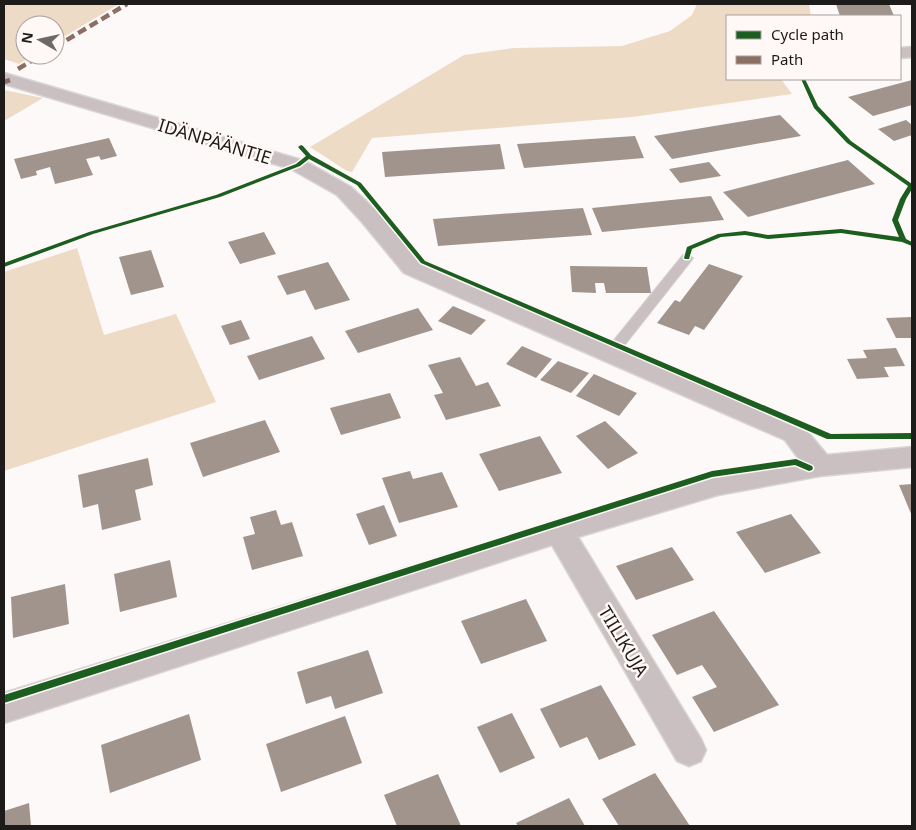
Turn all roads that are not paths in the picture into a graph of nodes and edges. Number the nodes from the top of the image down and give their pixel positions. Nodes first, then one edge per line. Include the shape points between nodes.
1 (4, 78) edge
2 (687, 258) dead end
3 (611, 353) junction
4 (912, 457) edge
5 (820, 466) junction
6 (560, 531) junction
7 (4, 708) edge
8 (689, 750) dead end

1 - 3 street, IDÄNPÄÄNTIE via 298,165 344,191 370,216 412,268
2 - 3 lane
3 - 5 street, IDÄNPÄÄNTIE via 794,432
4 - 5 street
5 - 6 street via 718,484
6 - 7 street
6 - 8 street, TIILIKUJA

